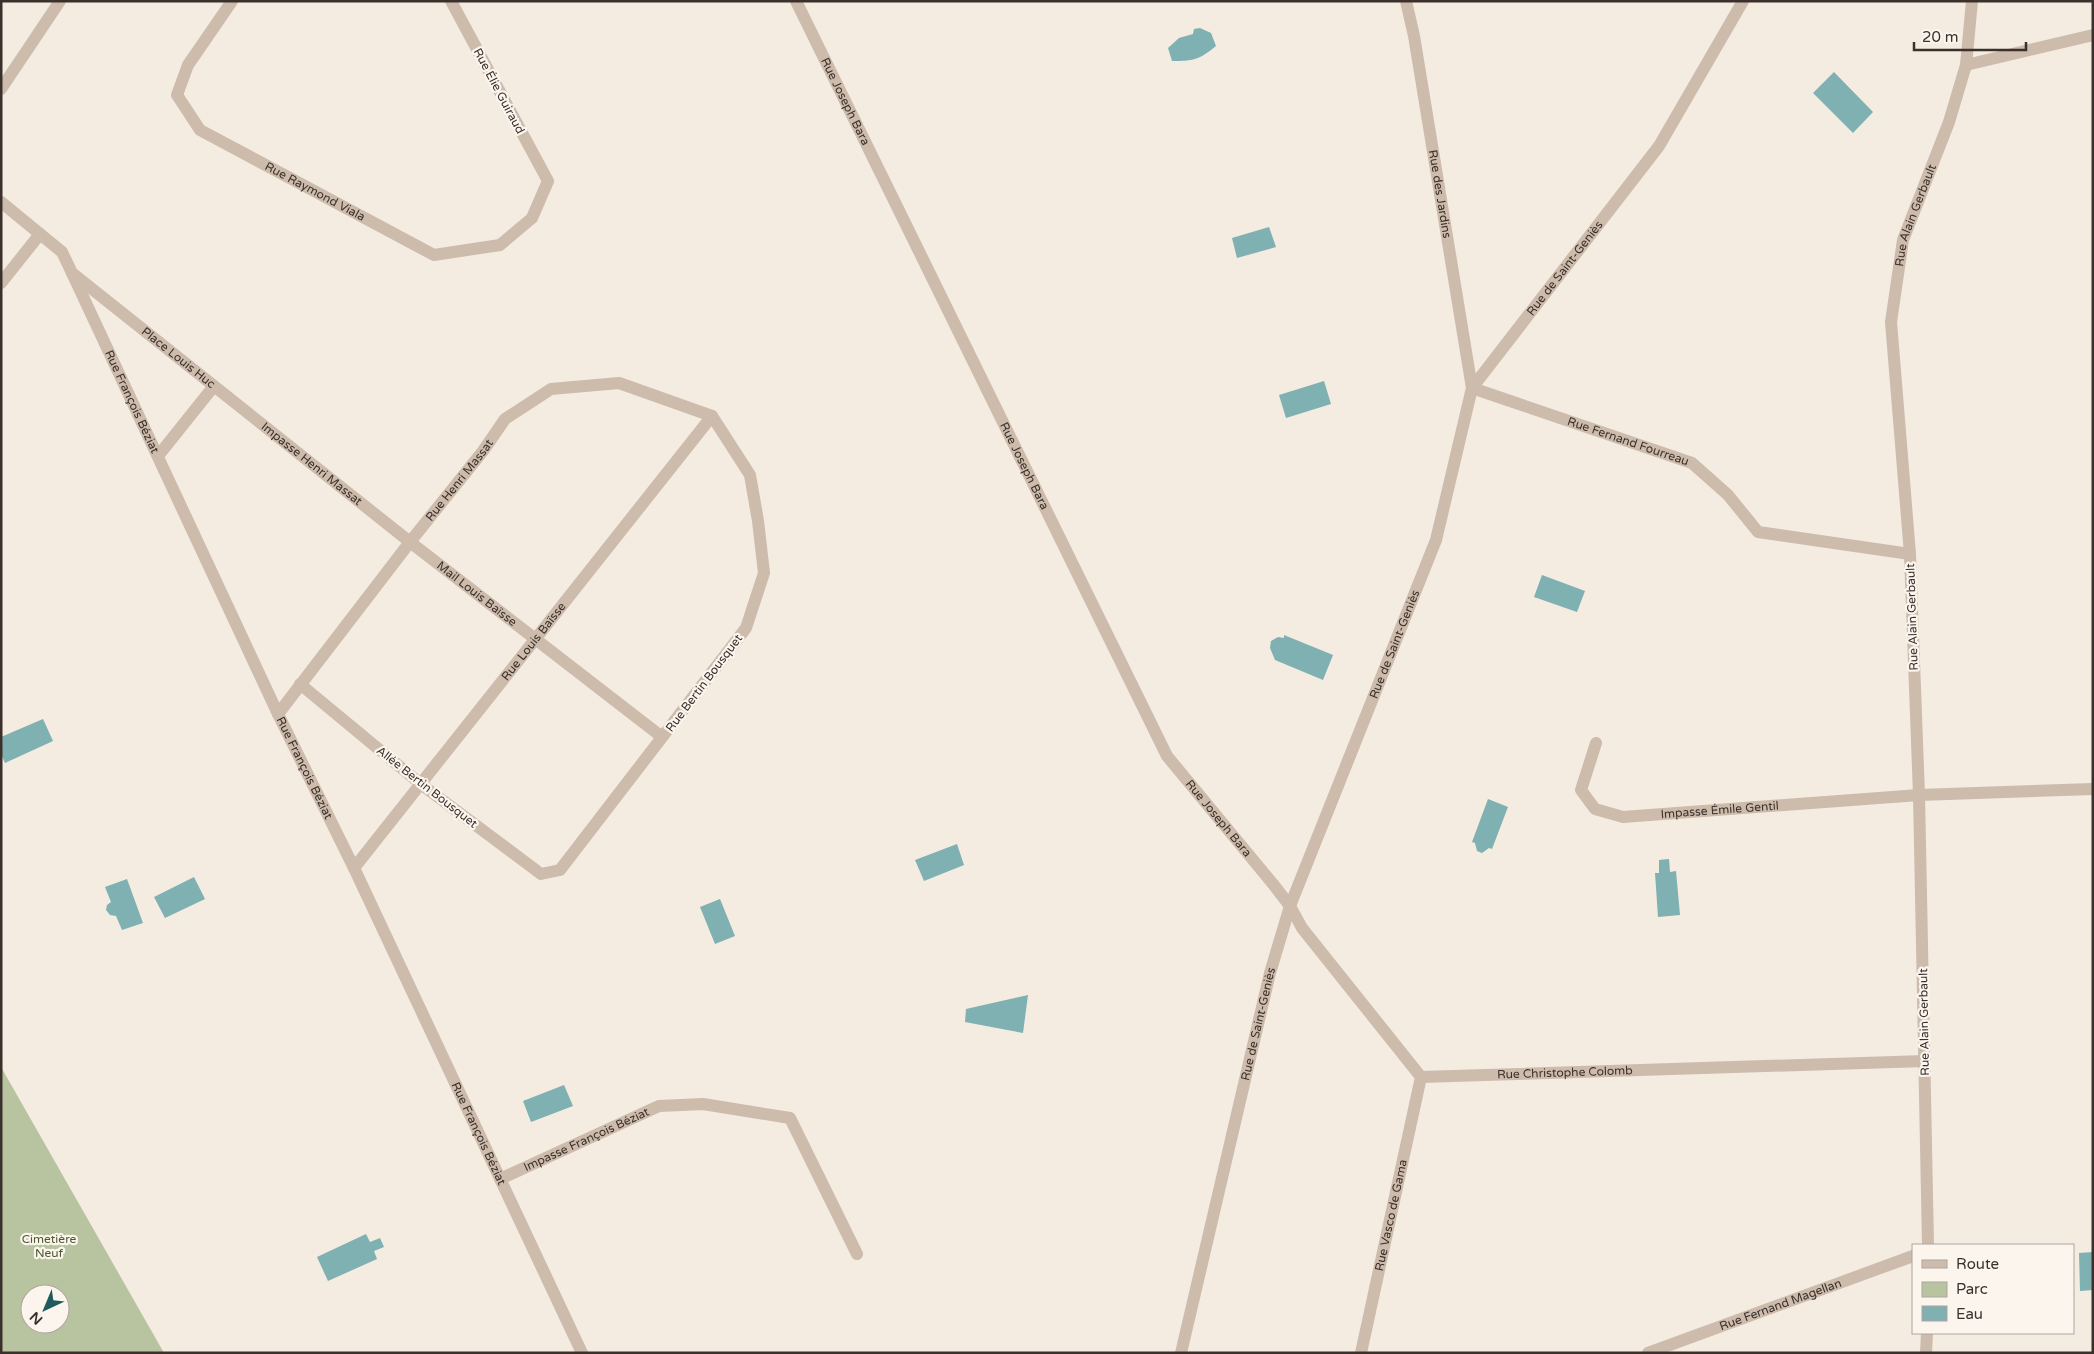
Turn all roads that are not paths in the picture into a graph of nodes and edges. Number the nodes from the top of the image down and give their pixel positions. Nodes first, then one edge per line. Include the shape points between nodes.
1 (60, 1) edge
2 (232, 1) edge
3 (450, 1) edge
4 (796, 1) edge
5 (1406, 1) edge
6 (1743, 1) edge
7 (1972, 1) edge
8 (2093, 35) edge
9 (1966, 65) junction
10 (1, 89) edge
11 (548, 181) joint
12 (1, 202) edge
13 (40, 234) junction
14 (72, 273) junction
15 (1, 283) edge
16 (214, 386) junction
17 (1472, 388) junction
18 (712, 416) junction
19 (158, 456) junction
20 (410, 542) junction
21 (1910, 554) junction
22 (536, 639) junction
23 (300, 684) junction
24 (278, 714) junction
25 (662, 738) junction
26 (1596, 743) dead end
27 (422, 785) junction
28 (2093, 789) edge
29 (1919, 795) junction
30 (354, 868) junction
31 (560, 870) joint
32 (1290, 906) junction
33 (1925, 1061) junction
34 (1421, 1077) junction
35 (500, 1179) junction
36 (1928, 1244) edge
37 (857, 1254) dead end
38 (1912, 1256) edge
39 (1927, 1334) edge
40 (582, 1353) edge
41 (1181, 1353) edge
42 (1361, 1353) edge
43 (1648, 1353) edge
44 (1926, 1353) edge

1 - 10 street
2 - 11 street, Rue Raymond Viala via 188,65 177,94 200,130 434,255 500,245 532,218
3 - 11 street, Rue Élie Guiraud
4 - 32 street, Rue Joseph Bara via 1167,756
5 - 17 street, Rue des Jardins
6 - 17 street, Rue de Saint-Geniès via 1659,146
7 - 9 street, Rue Alain Gerbault
8 - 9 street
9 - 21 street, Rue Alain Gerbault via 1949,122 1903,240 1891,322
12 - 13 street, Rue François Béziat
13 - 14 street, Rue François Béziat via 62,252
13 - 15 street
14 - 16 street, Place Louis Huc
14 - 19 street, Rue François Béziat
16 - 19 street, Place Louis Huc
16 - 20 street, Impasse Henri Massat
17 - 21 street, Rue Fernand Fourreau via 1692,463 1728,495 1758,532
17 - 32 street, Rue de Saint-Geniès via 1436,540
18 - 20 street, Rue Henri Massat via 618,383 551,389 505,419
18 - 22 street, Rue Louis Baïsse
18 - 25 street, Rue Bertin Bousquet via 750,475 764,573 746,628
19 - 24 street, Rue François Béziat
20 - 22 street, Mail Louis Baïsse
20 - 23 street, Rue Henri Massat
21 - 29 street, Rue Alain Gerbault
22 - 25 street, Mail Louis Baïsse
22 - 27 street, Rue Louis Baïsse
23 - 24 street, Rue Henri Massat
23 - 27 street, Allée Bertin Bousquet
24 - 30 street, Rue François Béziat
25 - 31 street, Rue Bertin Bousquet
26 - 29 street, Impasse Émile Gentil via 1581,790 1595,808 1623,818
27 - 30 street, Rue Louis Baïsse
27 - 31 street, Allée Bertin Bousquet via 540,874
28 - 29 street
29 - 33 street, Rue Alain Gerbault
30 - 35 street, Rue François Béziat
32 - 34 street via 1302,928
32 - 41 street, Rue de Saint-Geniès via 1270,973
33 - 34 street, Rue Christophe Colomb
33 - 36 street, Rue Alain Gerbault
34 - 42 street, Rue Vasco de Gama
35 - 37 street, Impasse François Béziat via 659,1106 703,1104 790,1118
35 - 40 street, Rue François Béziat
38 - 43 street, Rue Fernand Magellan
39 - 44 street

